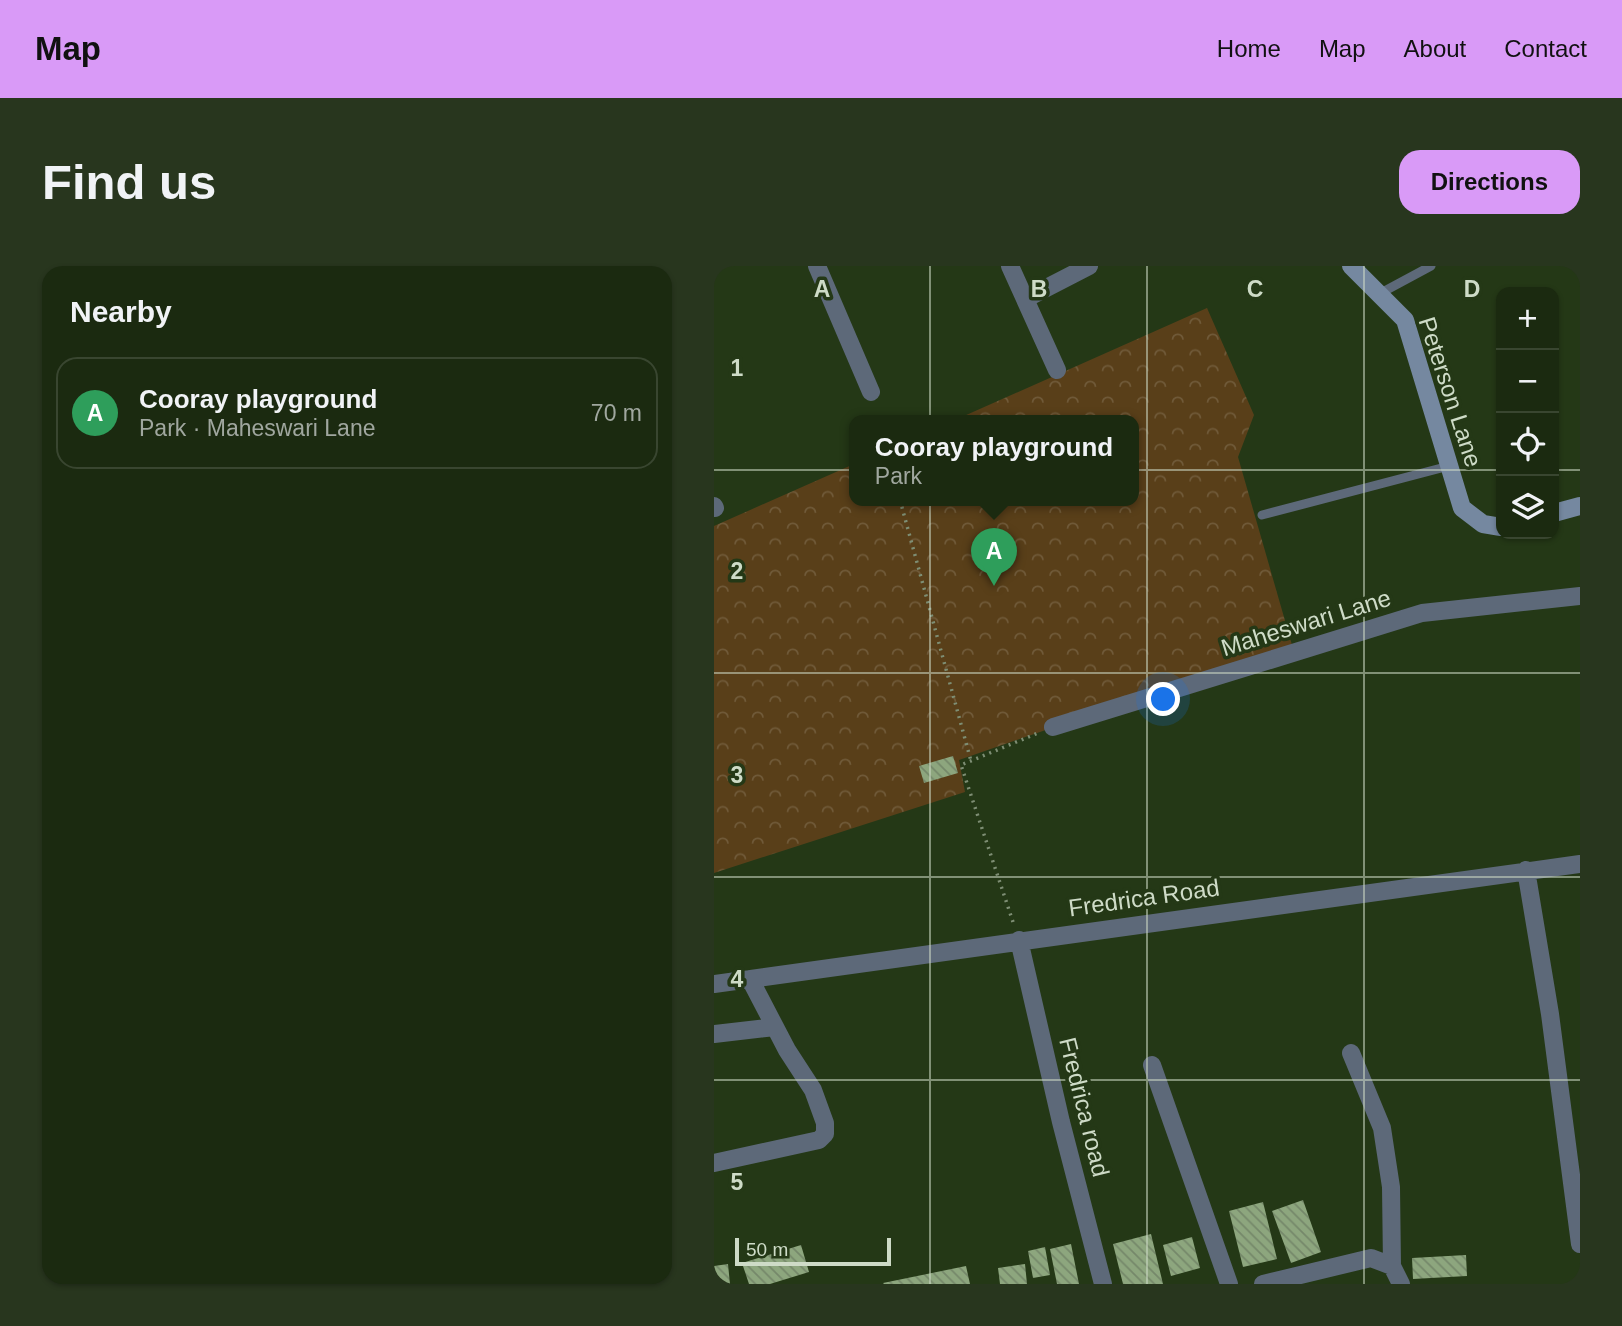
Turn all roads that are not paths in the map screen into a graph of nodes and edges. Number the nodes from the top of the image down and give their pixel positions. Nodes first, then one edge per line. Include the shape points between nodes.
1 (817, 266) edge
2 (1010, 266) edge
3 (1089, 266) edge
4 (1350, 266) edge
5 (1432, 266) edge
6 (1379, 294) junction
7 (1025, 299) junction
8 (1057, 370) dead end
9 (871, 392) dead end
10 (1449, 466) junction
11 (1580, 506) edge
12 (1559, 512) edge
13 (1262, 515) dead end
14 (1496, 526) edge
15 (1580, 596) edge
16 (1053, 727) road end
17 (1580, 864) edge
18 (1526, 870) junction
19 (1019, 940) junction
20 (750, 979) junction
21 (714, 984) edge
22 (775, 1027) junction
23 (714, 1034) edge
24 (1351, 1053) dead end
25 (1152, 1065) dead end
26 (714, 1164) edge
27 (1580, 1244) edge
28 (1392, 1266) junction
29 (1103, 1284) edge
30 (1229, 1284) edge
31 (1263, 1284) edge
32 (1401, 1284) edge

1 - 9 street
2 - 7 street
3 - 7 street
4 - 6 street, Peterson Lane
5 - 6 lane
6 - 10 street, Peterson Lane via 1405,320
7 - 8 street
10 - 13 lane
10 - 14 street, Peterson Lane via 1462,508 1483,524
11 - 12 street
15 - 16 street, Maheswari Lane via 1422,613
17 - 18 street, Fredrica Road
18 - 19 street, Fredrica Road
18 - 27 street
19 - 20 street, Fredrica Road
19 - 29 street, Fredrica road
20 - 21 street, Fredrica Road
20 - 22 street
22 - 23 street
22 - 26 street via 813,1090 825,1134 819,1140
24 - 28 street via 1382,1128 1391,1187
25 - 30 street
28 - 31 street via 1371,1258
28 - 32 street

